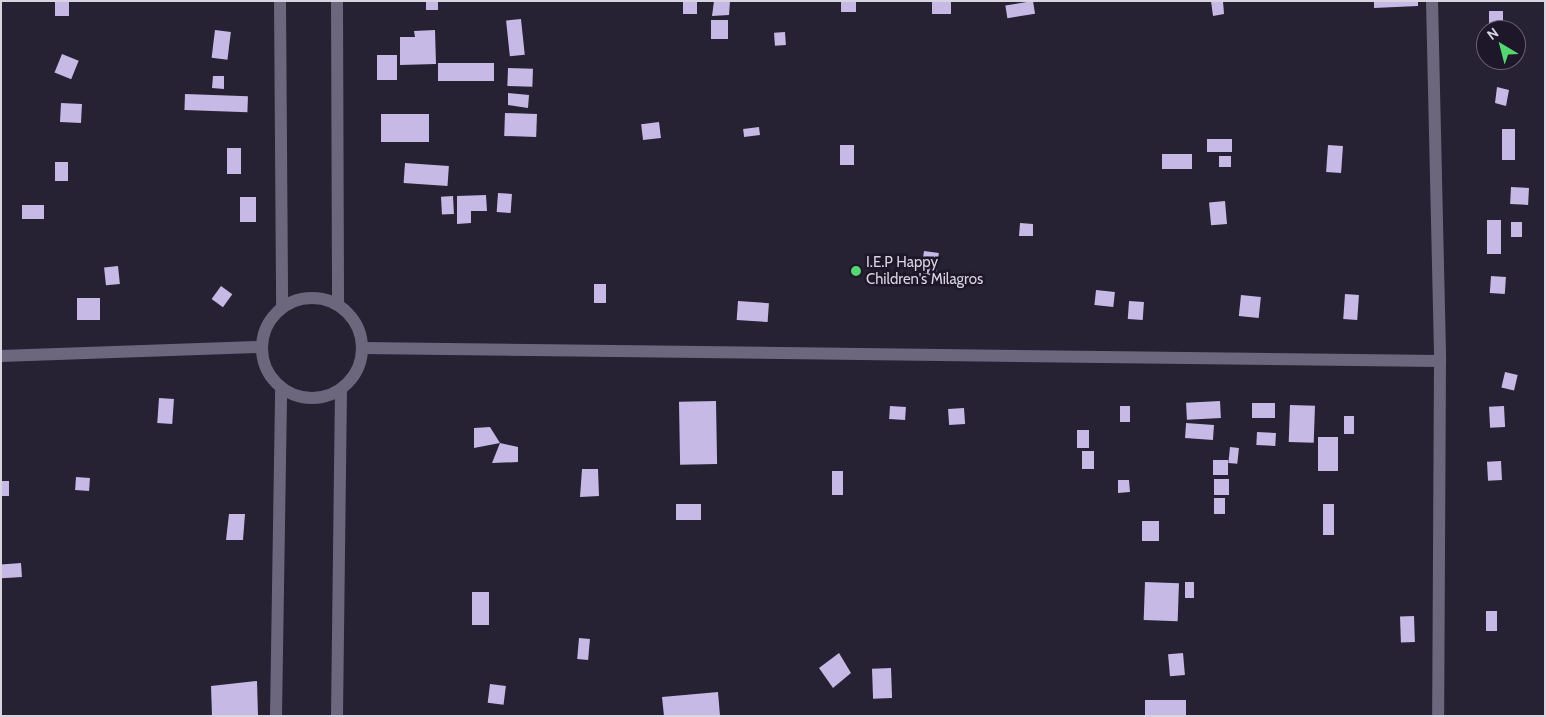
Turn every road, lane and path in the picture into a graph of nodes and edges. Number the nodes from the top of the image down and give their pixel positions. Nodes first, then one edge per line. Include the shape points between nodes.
1 (280, 1) edge
2 (337, 1) edge
3 (1432, 1) edge
4 (338, 305) junction
5 (282, 306) junction
6 (261, 347) junction
7 (362, 348) junction
8 (1, 356) edge
9 (1440, 361) junction
10 (281, 388) junction
11 (341, 389) junction
12 (276, 716) edge
13 (337, 716) edge
14 (1438, 716) edge

1 - 5 street
2 - 4 street
3 - 9 street
4 - 5 street via 312,297
4 - 7 street via 353,318
5 - 6 street via 271,317
6 - 8 street
6 - 10 street via 270,377
7 - 9 street
7 - 11 street via 356,371
9 - 14 street
10 - 11 street via 295,396 311,398
10 - 12 street
11 - 13 street

